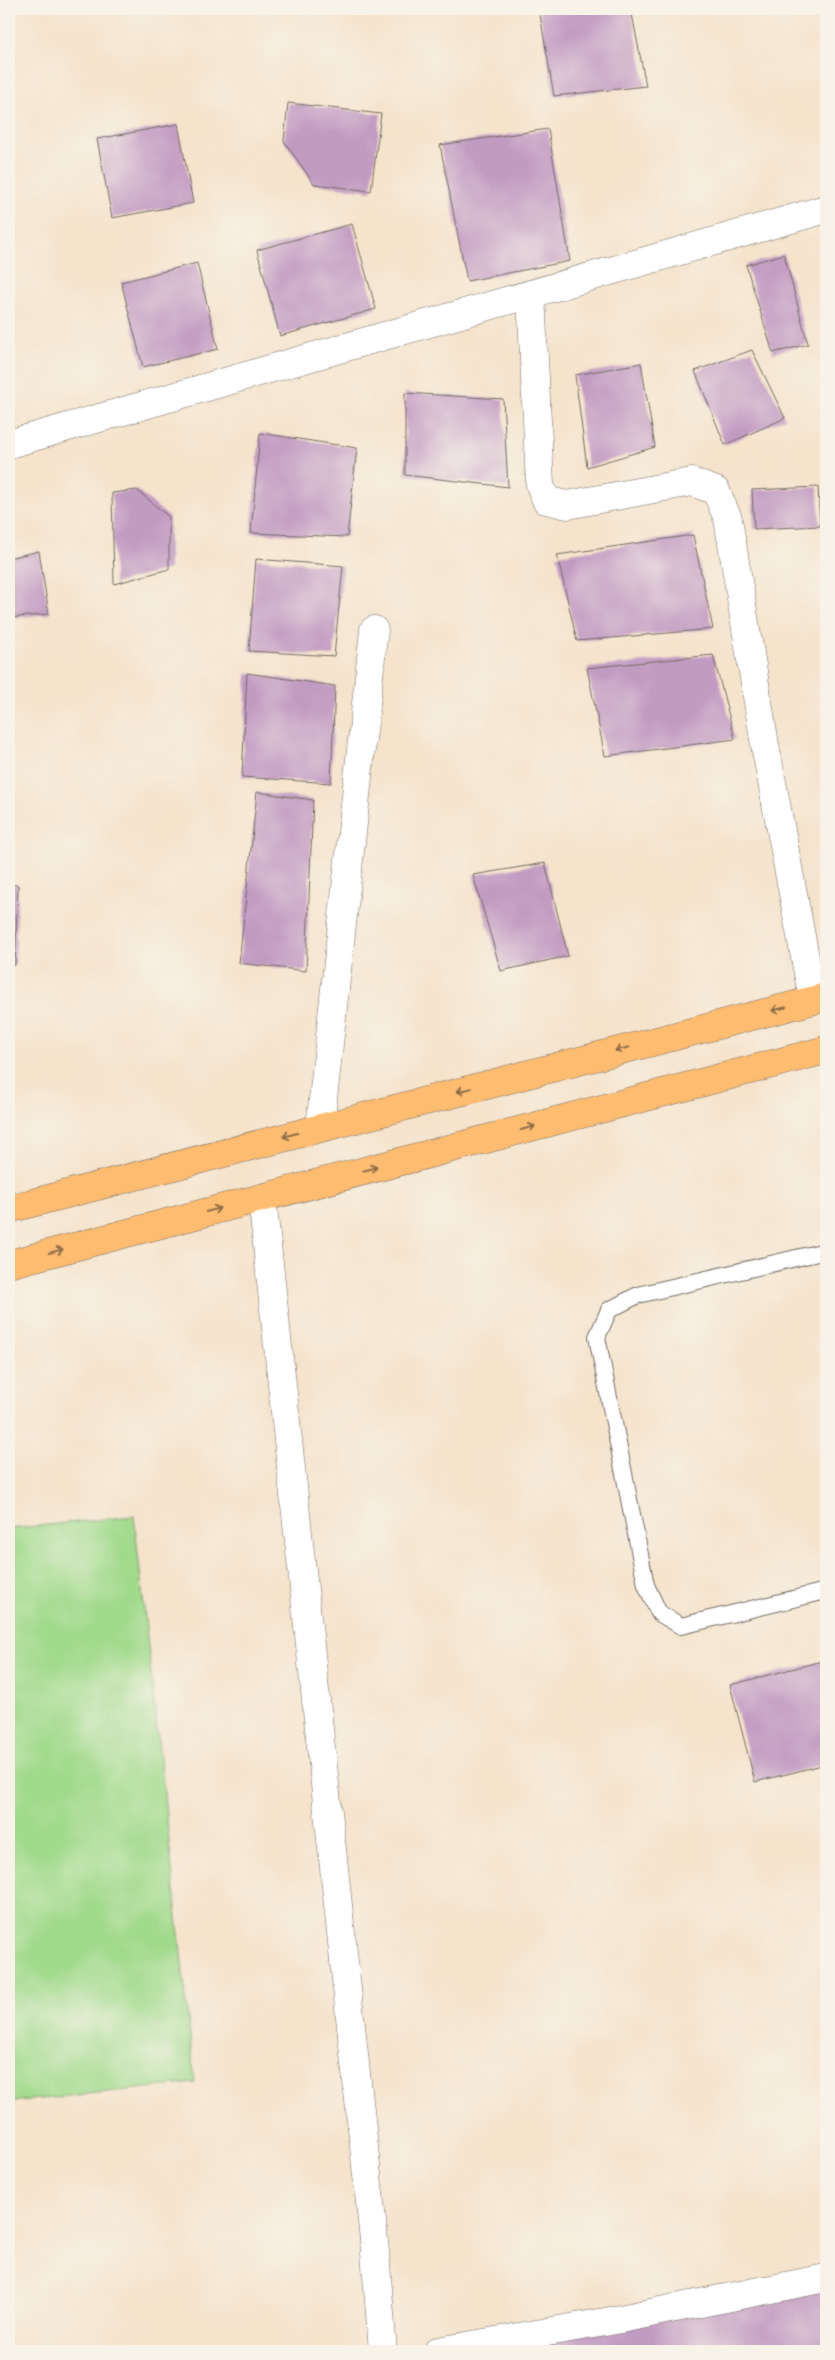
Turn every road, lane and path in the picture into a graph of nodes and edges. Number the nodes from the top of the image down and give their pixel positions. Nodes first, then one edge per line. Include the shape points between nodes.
1 (826, 209) edge
2 (531, 294) junction
3 (9, 444) edge
4 (374, 630) dead end
5 (820, 998) edge
6 (826, 1050) edge
7 (320, 1128) junction
8 (262, 1198) junction
9 (9, 1209) edge
10 (826, 1251) edge
11 (9, 1264) edge
12 (826, 1591) edge
13 (826, 2278) edge
14 (383, 2351) edge
15 (438, 2351) edge

1 - 2 street
2 - 3 street
2 - 5 street via 540,485 546,500 567,505 692,482 716,491 728,519 765,745
4 - 7 street
5 -> 7 highway
8 -> 6 highway
7 -> 9 highway
11 -> 8 highway
8 - 14 street via 374,2240
10 - 12 lane via 638,1295 609,1310 597,1337 646,1585 659,1613 682,1626
13 - 15 street

